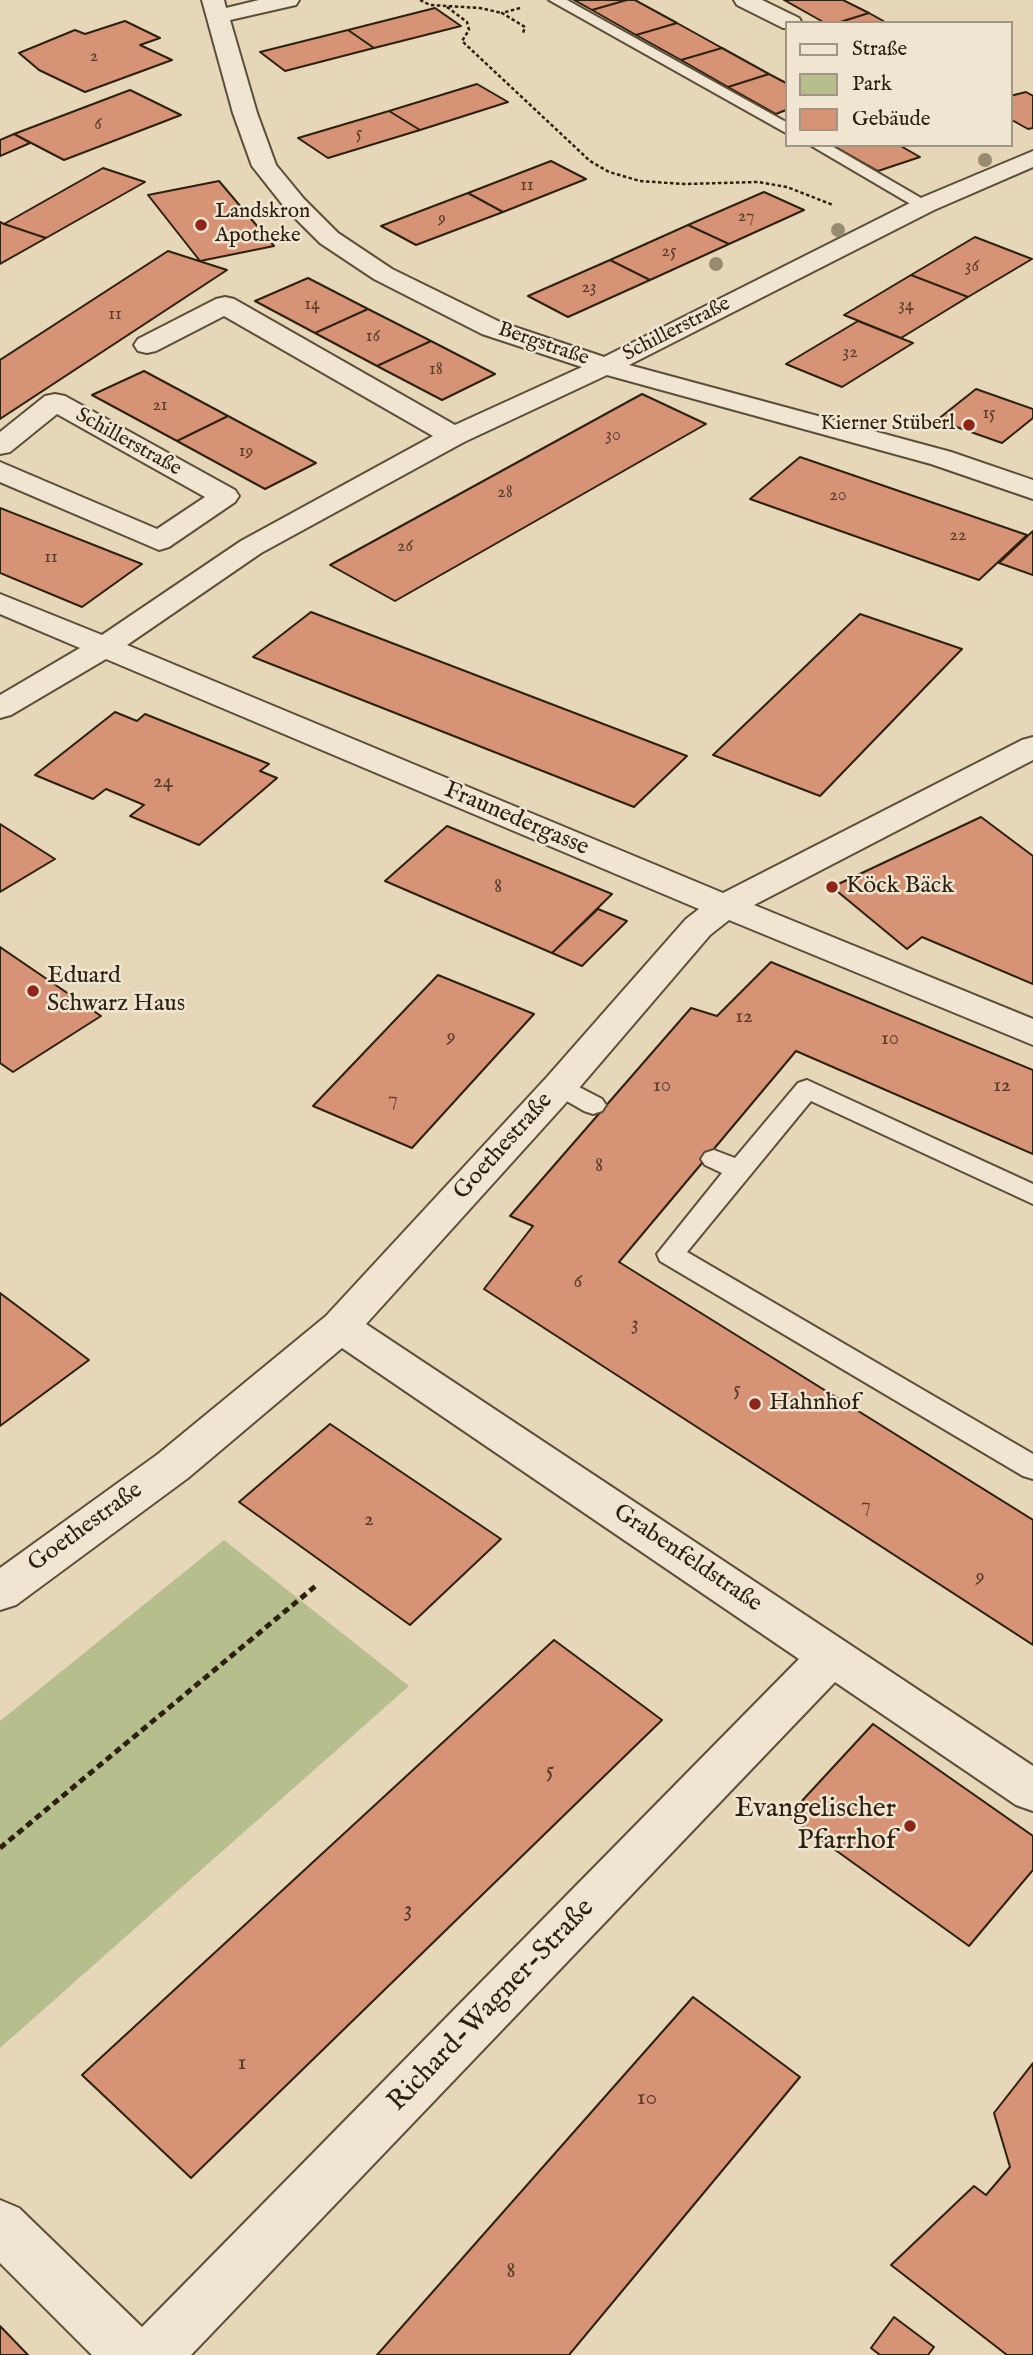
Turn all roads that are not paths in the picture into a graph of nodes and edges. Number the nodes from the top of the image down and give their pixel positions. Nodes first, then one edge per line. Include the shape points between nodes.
1 (288, 0) edge
2 (556, 0) edge
3 (746, 0) edge
4 (215, 8) edge
5 (786, 21) edge
6 (785, 127) edge
7 (822, 147) edge
8 (1010, 147) edge
9 (1032, 159) edge
10 (925, 205) junction
11 (147, 345) dead end
12 (606, 366) junction
13 (454, 436) junction
14 (0, 446) edge
15 (0, 471) edge
16 (1033, 490) edge
17 (220, 534) junction
18 (0, 603) edge
19 (106, 646) junction
20 (0, 708) edge
21 (1033, 747) edge
22 (725, 906) junction
23 (1033, 1033) edge
24 (560, 1086) junction
25 (593, 1105) dead end
26 (1033, 1195) edge
27 (340, 1327) junction
28 (1033, 1468) edge
29 (5, 1580) edge
30 (831, 1656) junction
31 (1033, 1791) edge
32 (0, 2226) edge
33 (131, 2355) edge
34 (153, 2355) edge

1 - 4 street
2 - 6 lane
3 - 5 street
4 - 12 street, Bergstraße via 264,166 329,239 383,274 491,328
7 - 10 lane
8 - 9 street
9 - 10 street, Schillerstraße
10 - 12 street, Schillerstraße
11 - 13 street via 225,305
12 - 13 street, Schillerstraße
12 - 16 street, Bergstraße via 941,458
13 - 17 street, Schillerstraße
14 - 17 street, Schillerstraße via 55,402 225,496
15 - 17 street, Schillerstraße via 159,541
17 - 19 street, Schillerstraße
18 - 19 street, Fraunedergasse
19 - 20 street, Schillerstraße
19 - 22 street, Fraunedergasse
21 - 22 street, Goethestraße
22 - 23 street, Fraunedergasse
22 - 24 street, Goethestraße via 698,927
24 - 25 lane
24 - 27 street, Goethestraße
26 - 28 lane via 807,1090 726,1165 670,1254
27 - 29 street, Goethestraße via 173,1465
27 - 30 street, Grabenfeldstraße
30 - 31 street, Grabenfeldstraße
30 - 34 street, Richard-Wagner-Straße
32 - 33 street

